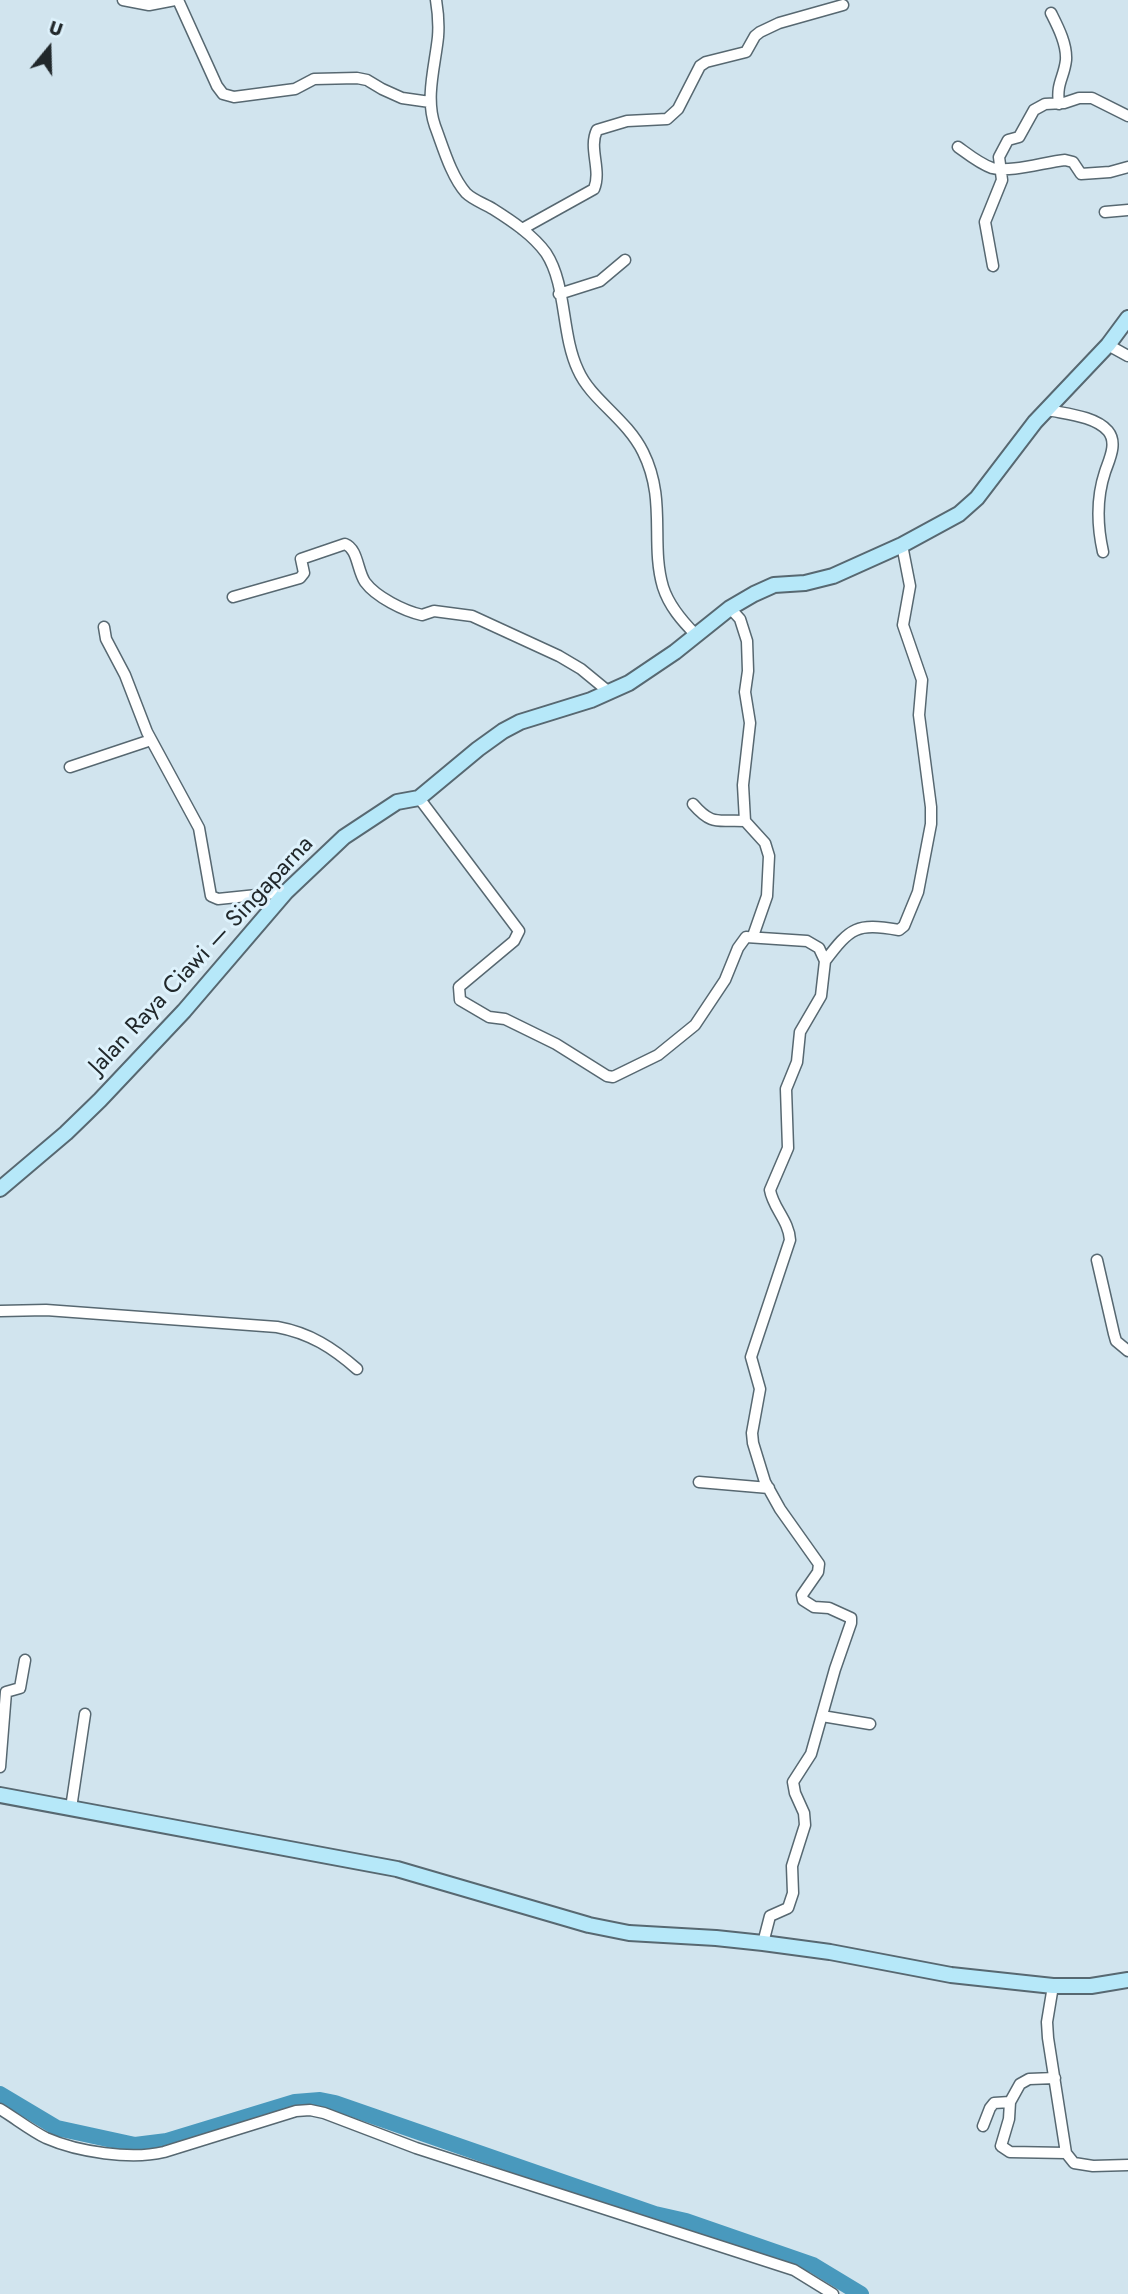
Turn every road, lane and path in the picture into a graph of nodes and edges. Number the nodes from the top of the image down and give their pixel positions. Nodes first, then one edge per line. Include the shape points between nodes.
1 (123, 0) edge
2 (176, 0) edge
3 (436, 0) edge
4 (843, 5) dead end
5 (1051, 13) dead end
6 (430, 102) junction
7 (1059, 104) junction
8 (1128, 116) edge
9 (958, 147) dead end
10 (1128, 167) edge
11 (1000, 170) junction
12 (1128, 210) edge
13 (1105, 212) dead end
14 (522, 229) junction
15 (625, 260) dead end
16 (993, 266) dead end
17 (559, 294) junction
18 (1128, 318) edge
19 (1108, 345) junction
20 (1128, 356) edge
21 (1048, 410) junction
22 (902, 545) junction
23 (1103, 552) dead end
24 (233, 597) dead end
25 (730, 608) junction
26 (104, 627) dead end
27 (696, 635) junction
28 (609, 692) junction
29 (151, 740) junction
30 (70, 767) dead end
31 (419, 798) junction
32 (693, 804) dead end
33 (745, 821) junction
34 (286, 892) junction
35 (753, 936) junction
36 (825, 961) junction
37 (0, 1189) edge
38 (1097, 1260) dead end
39 (0, 1311) edge
40 (1128, 1351) edge
41 (358, 1370) dead end
42 (699, 1482) dead end
43 (769, 1488) junction
44 (24, 1660) dead end
45 (85, 1714) dead end
46 (822, 1716) junction
47 (870, 1724) dead end
48 (0, 1767) edge
49 (0, 1795) edge
50 (71, 1808) junction
51 (763, 1943) junction
52 (1128, 1980) edge
53 (1053, 1986) junction
54 (1055, 2078) junction
55 (1010, 2102) junction
56 (0, 2109) edge
57 (983, 2126) dead end
58 (1066, 2153) junction
59 (1128, 2165) edge
60 (833, 2294) edge

1 - 2 street via 149,5
2 - 6 street via 217,86 227,96 295,89 314,79 357,78 402,98
3 - 6 street via 438,34
4 - 14 street via 779,23 755,36 746,52 706,62 667,119 627,121 597,130 594,189
5 - 7 street via 1066,54 1057,89
6 - 14 street via 456,179 468,194
7 - 8 street via 1089,97
7 - 11 street via 1045,104 1031,112 1018,137 1007,140 1001,151
9 - 11 street
10 - 11 street via 1081,174 1073,162 1065,160
11 - 16 street via 1002,180 985,222
12 - 13 street
14 - 17 street via 555,270
15 - 17 street via 600,281
17 - 27 street via 577,369 632,431 645,455 658,503 663,588 679,618
18 - 19 main road, Jalan Raya Ciawi — Singaparna
19 - 20 street
19 - 21 main road, Jalan Raya Ciawi — Singaparna
21 - 22 main road, Jalan Raya Ciawi — Singaparna via 977,498 959,514
21 - 23 street via 1094,422 1113,439 1097,508
22 - 25 main road, Jalan Raya Ciawi — Singaparna via 833,576 774,585
22 - 36 street via 910,586 904,629 922,683 919,715 931,807 929,835 918,892 904,926 899,930 855,929
24 - 28 street via 300,578 304,573 301,559 345,544 353,550 365,582 399,606 422,615 434,611 472,616 559,656
25 - 27 main road, Jalan Raya Ciawi — Singaparna
25 - 33 street via 740,619 747,641 745,692 750,723 743,785
26 - 29 street
27 - 28 main road, Jalan Raya Ciawi — Singaparna via 653,669
28 - 31 main road, Jalan Raya Ciawi — Singaparna via 503,731
29 - 30 street
29 - 34 street via 199,828 211,896
31 - 34 main road, Jalan Raya Ciawi — Singaparna via 397,802 344,838
31 - 35 street via 519,931 514,941 460,986 460,1000 556,1044 607,1076 650,1059 687,1034 724,980 741,942
32 - 33 street via 710,819
33 - 35 street via 769,856 767,895
34 - 37 main road, Jalan Raya Ciawi — Singaparna via 110,1090
35 - 36 street via 807,941 820,948
36 - 43 street via 821,996 800,1032 798,1059 786,1089 788,1148 770,1189 788,1226 789,1247 751,1357 760,1390 752,1443
38 - 40 street via 1116,1340
39 - 41 street via 46,1310 277,1327 325,1344
42 - 43 street
43 - 46 street via 819,1564 803,1600 852,1620
44 - 48 street via 20,1688 6,1692 4,1700
45 - 50 street
46 - 47 street
46 - 51 street via 809,1758 793,1782 805,1825 791,1872 793,1893 788,1908 768,1919
49 - 50 main road
50 - 51 main road via 397,1869 629,1933
51 - 53 main road via 951,1975
52 - 53 main road
53 - 54 street via 1047,2022
54 - 55 street via 1023,2080
54 - 58 street
55 - 57 street via 994,2103
55 - 58 street via 1001,2146 1005,2150
56 - 60 street via 57,2142 130,2155 164,2152 296,2111 324,2113 416,2148 794,2270
58 - 59 street via 1082,2165

